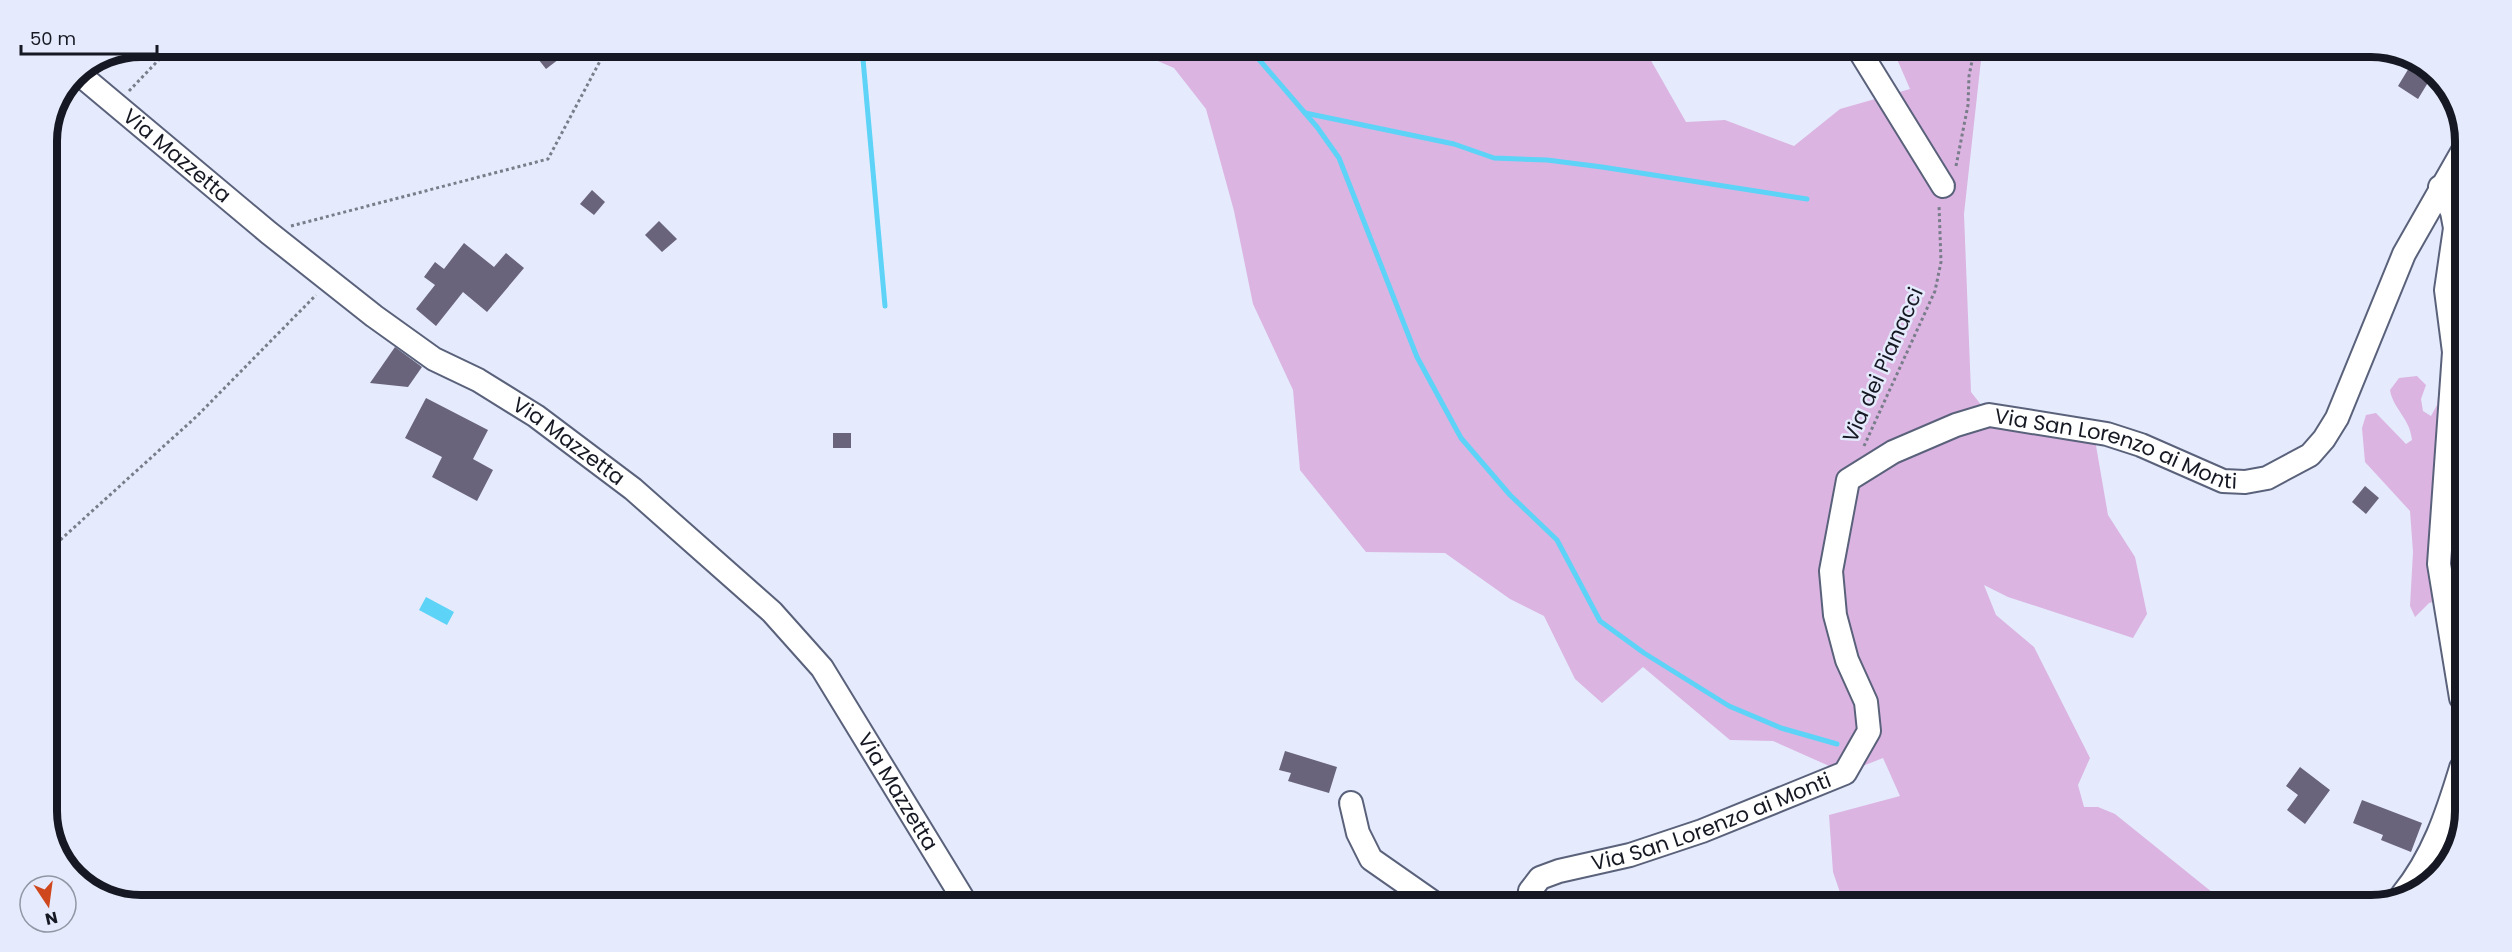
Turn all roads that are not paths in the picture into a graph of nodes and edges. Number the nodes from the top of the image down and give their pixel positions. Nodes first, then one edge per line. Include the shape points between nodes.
1 (1863, 57) edge
2 (85, 79) edge
3 (2455, 163) edge
4 (1943, 186) road end
5 (2440, 187) junction
6 (2455, 228) edge
7 (2455, 228) edge
8 (2455, 661) edge
9 (2455, 788) edge
10 (1351, 803) dead end
11 (2411, 885) edge
12 (960, 895) edge
13 (1423, 895) edge
14 (1529, 895) edge

1 - 4 street
2 - 12 street, Via Mazzetta via 269,233 434,359 478,380 536,416 633,489 772,612 822,668
3 - 5 street, Via San Lorenzo ai Monti
5 - 7 street
5 - 14 street, Via San Lorenzo ai Monti via 2404,254 2337,418 2310,455 2289,468 2266,478 2223,481 2108,434 1989,415 1893,452 1848,480 1831,571 1835,615 1847,660 1866,702 1869,731 1845,773 1702,831 1540,878
6 - 8 street via 2446,290 2454,352 2439,564
9 - 11 street via 2442,831
10 - 13 street via 1358,833 1371,859

